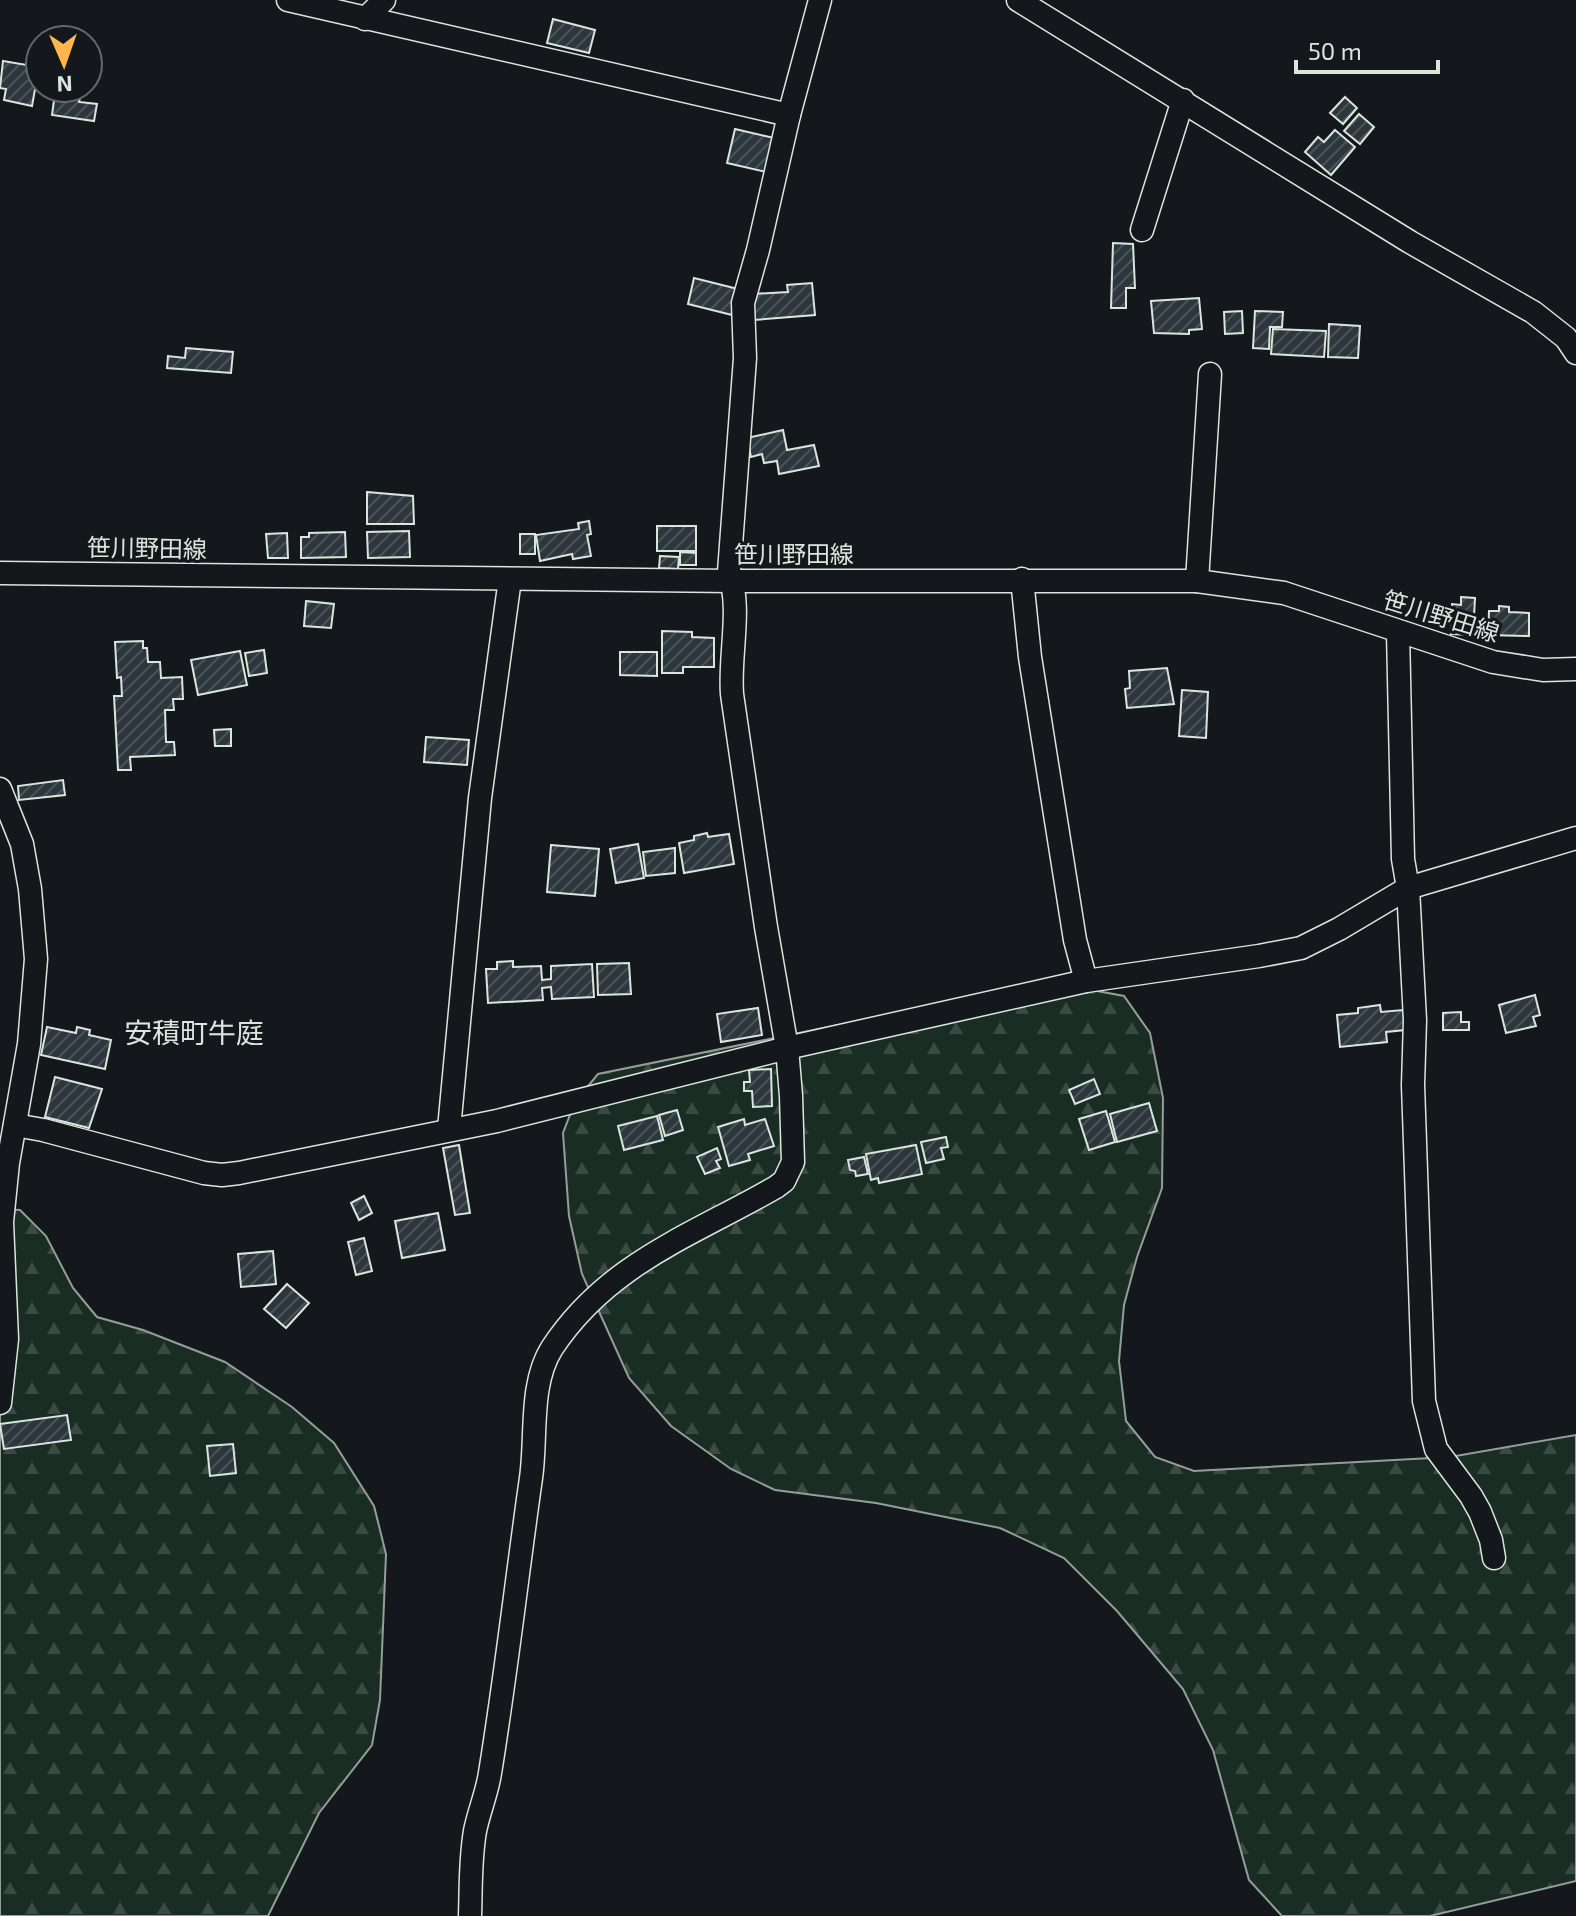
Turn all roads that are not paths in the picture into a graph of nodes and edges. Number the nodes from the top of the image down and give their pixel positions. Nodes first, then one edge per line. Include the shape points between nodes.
1 (288, 0) edge
2 (384, 0) edge
3 (820, 0) edge
4 (1018, 0) edge
5 (365, 19) junction
6 (1183, 100) junction
7 (789, 115) junction
8 (1142, 230) dead end
9 (1576, 353) edge
10 (1210, 374) dead end
11 (0, 573) edge
12 (510, 579) junction
13 (1022, 579) junction
14 (732, 581) junction
15 (1197, 581) junction
16 (1398, 632) junction
17 (1576, 669) edge
18 (0, 789) edge
19 (1576, 838) edge
20 (1408, 888) junction
21 (1086, 981) junction
22 (787, 1048) junction
23 (15, 1125) junction
24 (449, 1129) junction
25 (1, 1222) edge
26 (0, 1403) edge
27 (1494, 1558) dead end
28 (470, 1916) edge

1 - 5 street
2 - 5 street
3 - 7 street
4 - 6 street
5 - 7 street
6 - 8 street
6 - 9 street via 1398,235 1533,312
7 - 14 street via 743,303 745,358
10 - 15 street
11 - 12 street, 笹川野田線
12 - 14 street, 笹川野田線
12 - 24 street via 480,798
13 - 14 street, 笹川野田線
13 - 15 street, 笹川野田線
13 - 21 street via 1075,940
14 - 22 street via 732,694
15 - 16 street, 笹川野田線 via 1284,593
16 - 17 street, 笹川野田線 via 1493,662
16 - 20 street
18 - 23 street via 22,844 35,928 29,1044
19 - 20 street
20 - 21 street via 1301,948
20 - 27 street via 1424,1401 1436,1449 1480,1512
21 - 22 street
22 - 24 street
22 - 28 street via 795,1148 784,1181 641,1259 575,1318 546,1359 490,1773 475,1829
23 - 24 street via 222,1175
23 - 25 street
25 - 26 street via 7,1339

